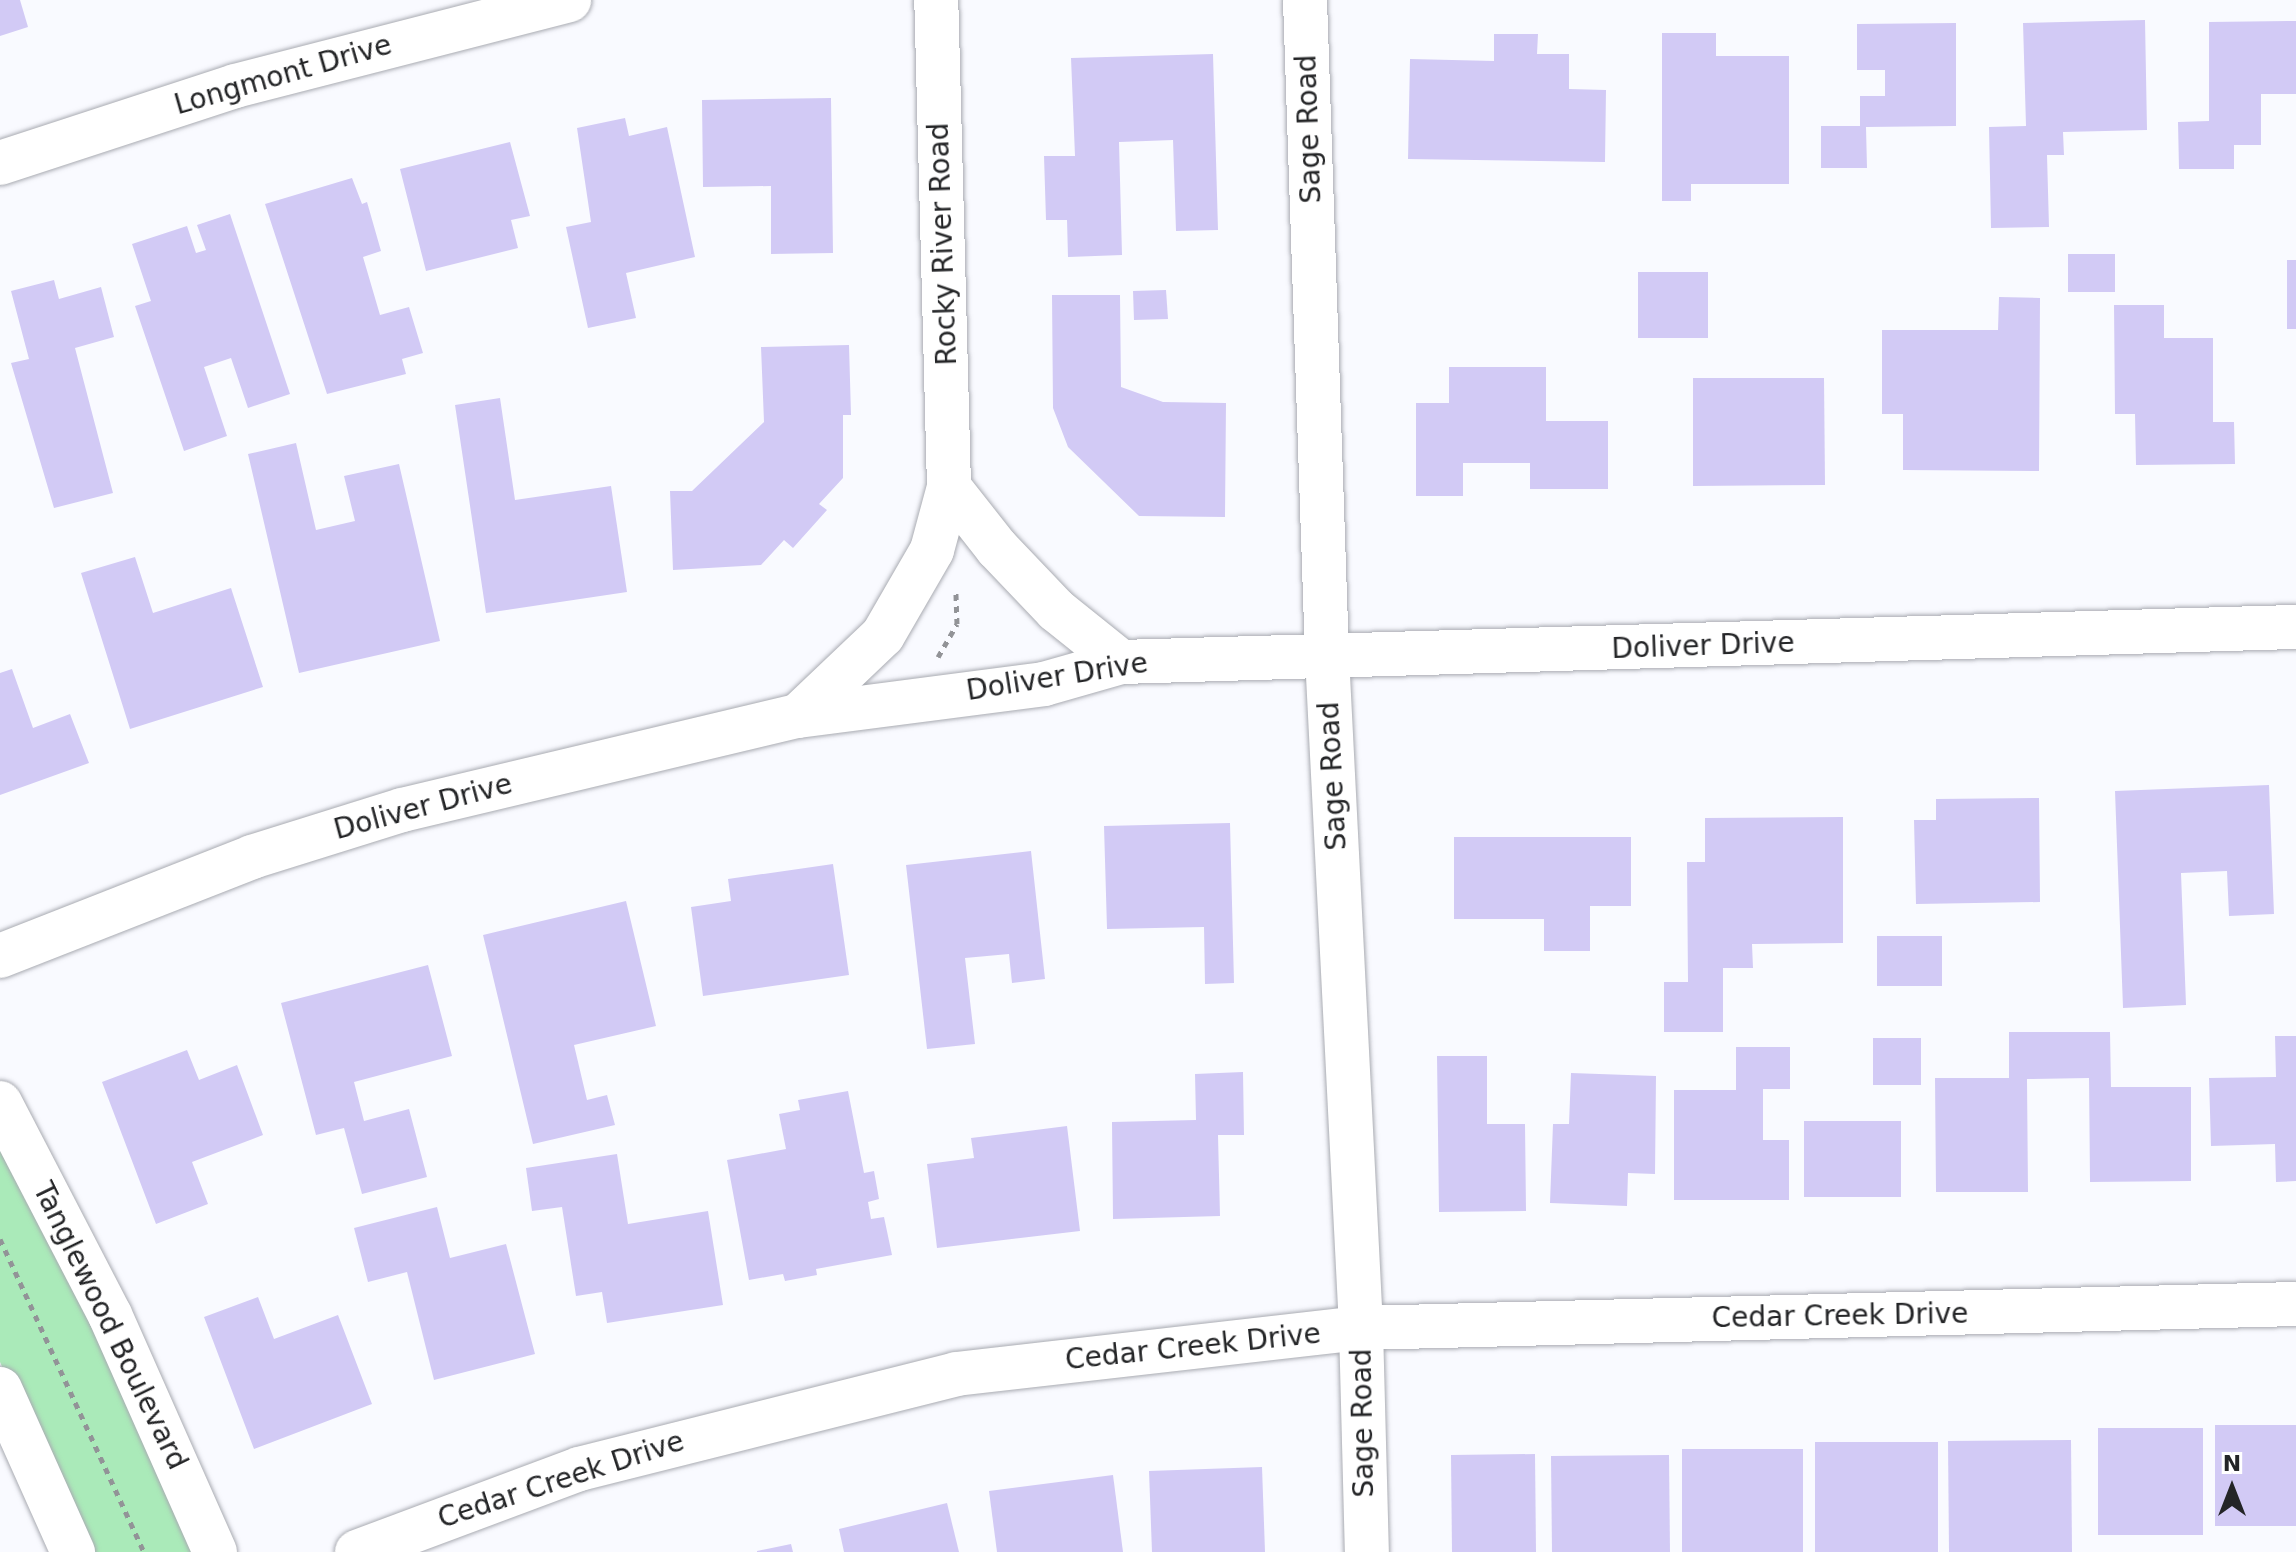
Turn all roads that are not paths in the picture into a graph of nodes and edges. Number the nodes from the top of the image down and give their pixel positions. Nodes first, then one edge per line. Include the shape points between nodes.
1 (569, 0) edge
2 (936, 0) edge
3 (1305, 0) edge
4 (0, 163) edge
5 (949, 487) junction
6 (2296, 627) edge
7 (1327, 656) junction
8 (1121, 662) junction
9 (798, 716) junction
10 (0, 956) edge
11 (0, 1103) edge
12 (2296, 1304) edge
13 (1361, 1328) junction
14 (0, 1389) edge
15 (73, 1552) edge
16 (215, 1552) edge
17 (357, 1552) edge
18 (1367, 1552) edge

1 - 4 street, Longmont Drive via 235,86
2 - 5 street, Rocky River Road
3 - 7 street, Sage Road
5 - 8 street via 1056,610
5 - 9 street, Rocky River Road via 932,550 883,635
6 - 7 street, Doliver Drive
7 - 8 street, Doliver Drive
7 - 13 street, Sage Road
8 - 9 street, Doliver Drive via 1044,684
9 - 10 street, Doliver Drive via 402,810 252,857
11 - 16 street, Tanglewood Boulevard via 110,1315
12 - 13 street, Cedar Creek Drive
13 - 17 street, Cedar Creek Drive via 956,1374 579,1469
13 - 18 street, Sage Road
14 - 15 street

